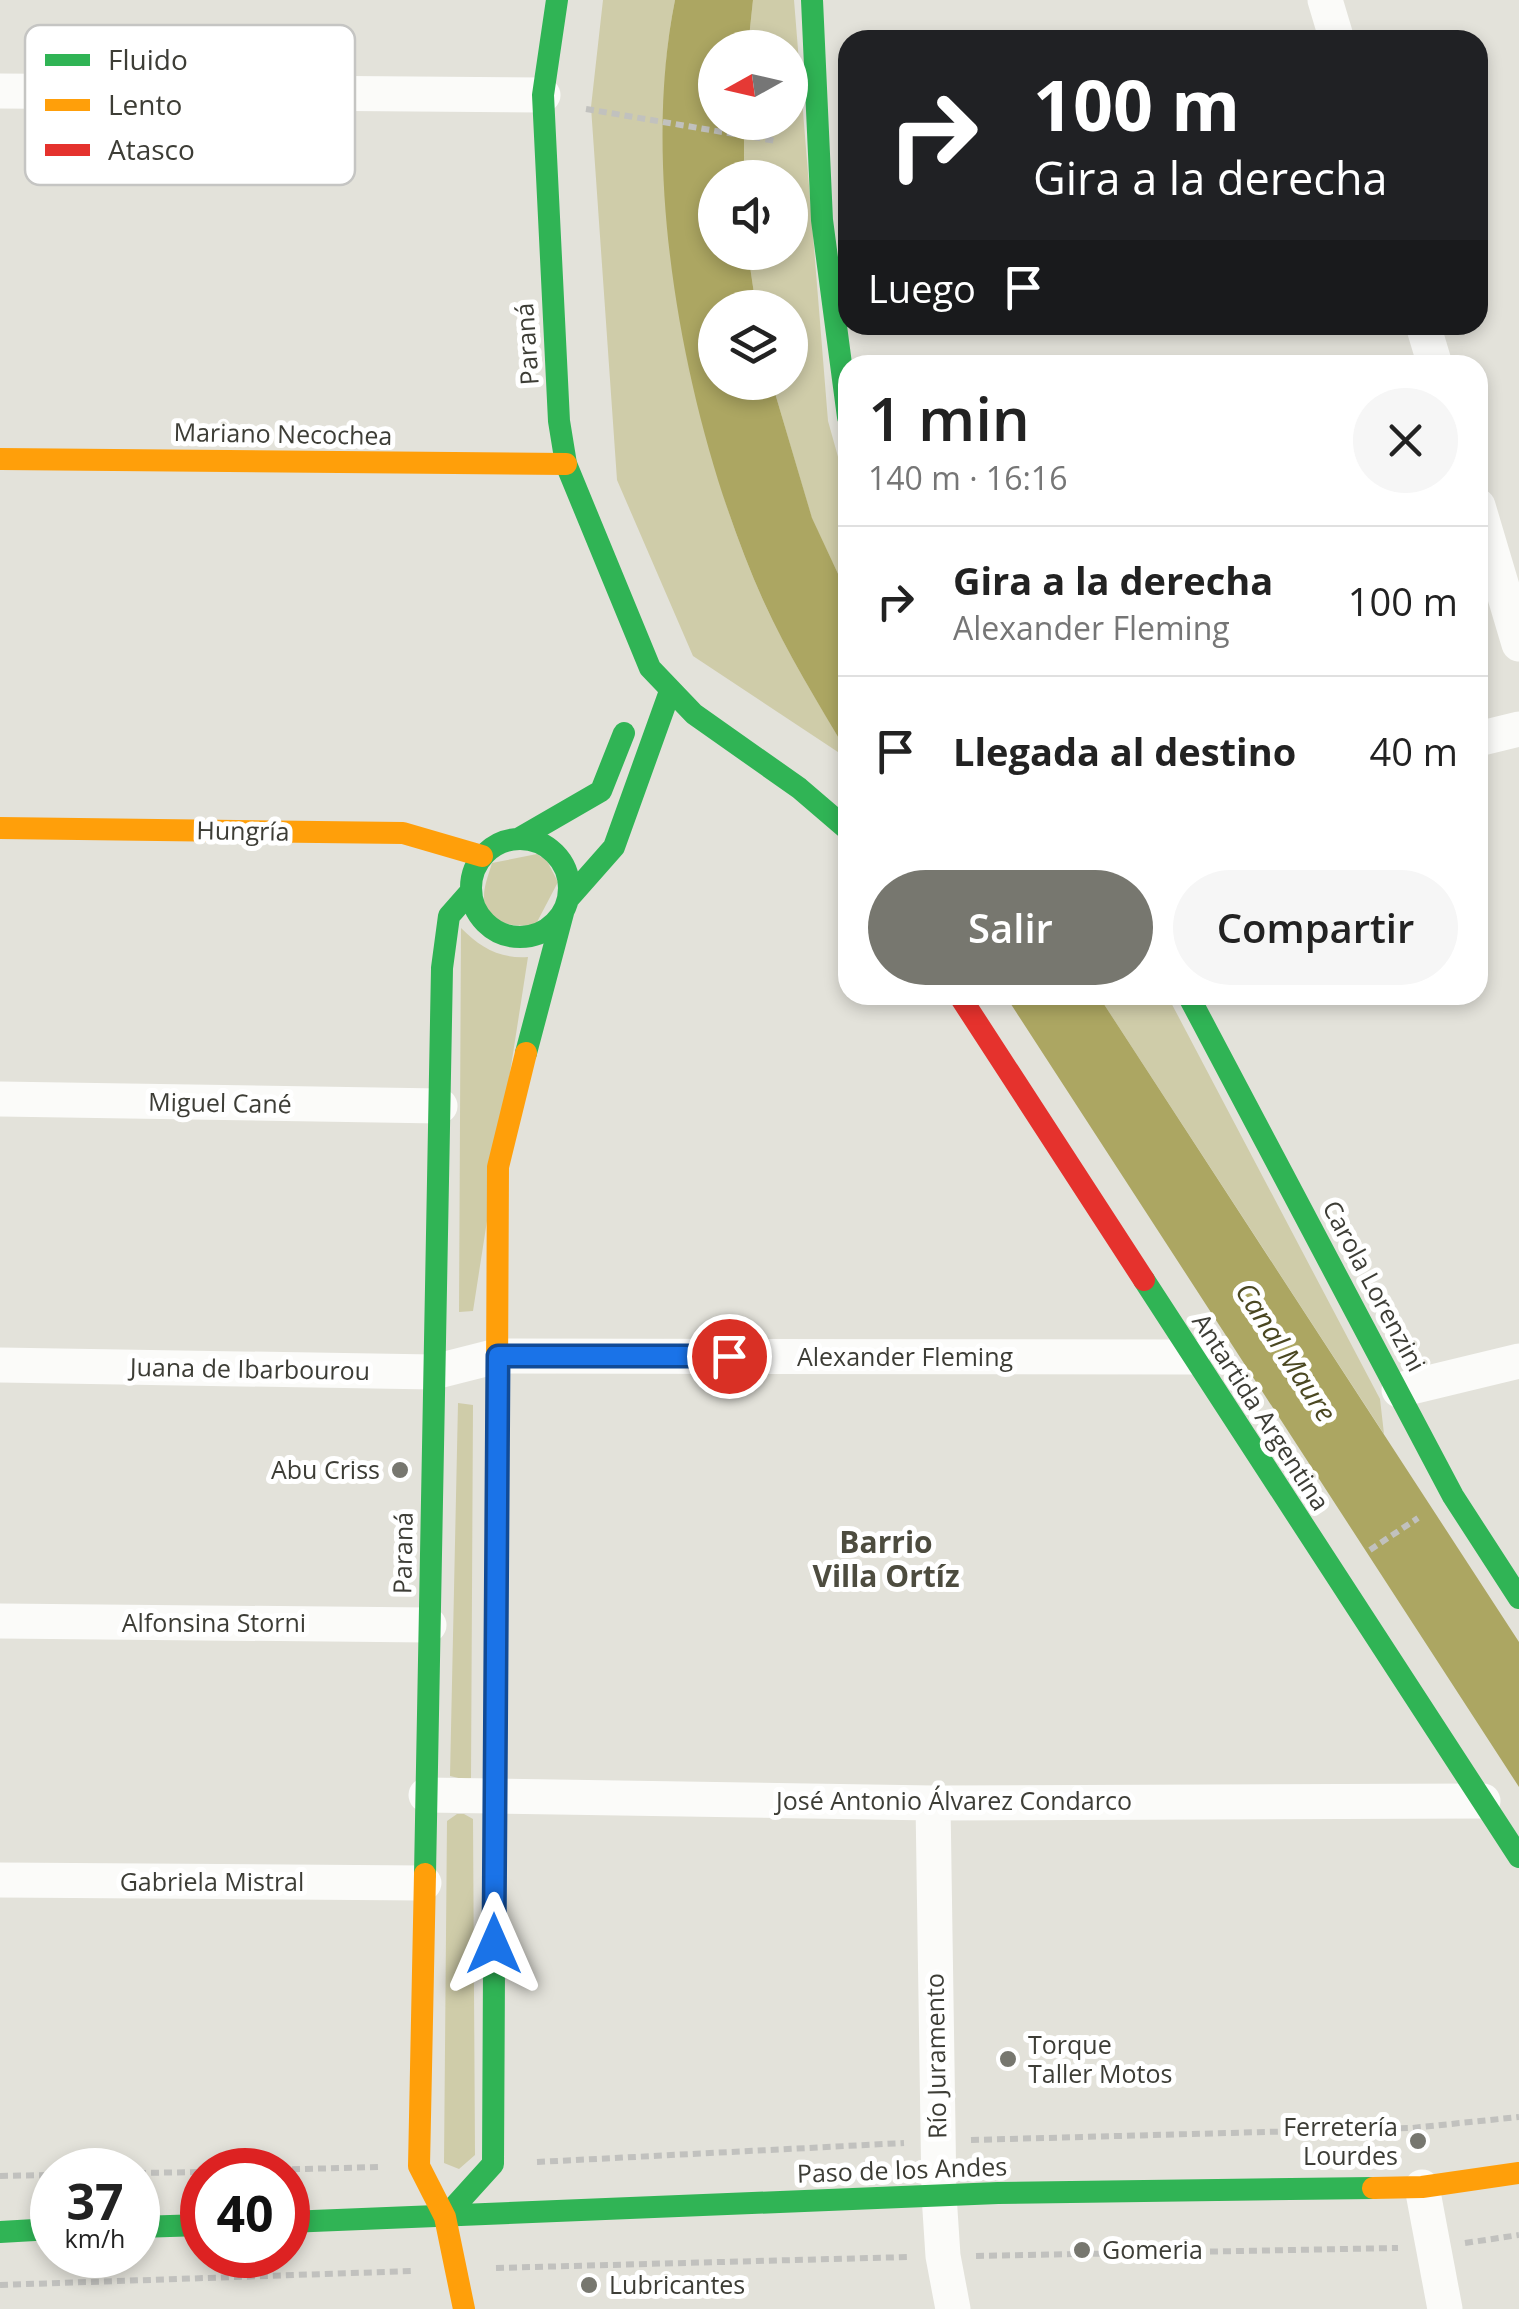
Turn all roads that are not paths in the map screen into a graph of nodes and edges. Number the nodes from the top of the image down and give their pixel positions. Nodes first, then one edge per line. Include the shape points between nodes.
1 (556, 0) edge
2 (812, 0) edge
3 (1325, 0) edge
4 (1335, 30) edge
5 (0, 91) edge
6 (25, 91) edge
7 (355, 94) edge
8 (542, 95) junction
9 (840, 355) edge
10 (0, 459) edge
11 (566, 464) junction
12 (1488, 540) edge
13 (1519, 644) edge
14 (643, 685) junction
15 (669, 694) junction
16 (1519, 729) edge
17 (1488, 737) edge
18 (838, 821) edge
19 (0, 828) edge
20 (518, 838) junction
21 (482, 856) junction
22 (470, 892) junction
23 (566, 906) junction
24 (965, 1005) edge
25 (1193, 1005) edge
26 (0, 1099) edge
27 (440, 1106) junction
28 (498, 1356) junction
29 (1192, 1357) junction
30 (1519, 1361) edge
31 (0, 1365) edge
32 (434, 1372) junction
33 (1398, 1390) junction
34 (1519, 1598) edge
35 (0, 1621) edge
36 (429, 1624) junction
37 (426, 1795) junction
38 (495, 1797) junction
39 (933, 1802) junction
40 (1483, 1802) junction
41 (1519, 1857) edge
42 (0, 1880) edge
43 (424, 1883) junction
44 (1519, 2173) edge
45 (1422, 2187) junction
46 (939, 2195) junction
47 (445, 2218) junction
48 (310, 2221) edge
49 (30, 2231) edge
50 (0, 2232) edge
51 (464, 2309) edge
52 (953, 2309) edge
53 (1445, 2309) edge

1 - 8 street, Paraná
2 - 9 street via 822,220
3 - 4 street
5 - 6 street
7 - 8 street
8 - 11 street, Paraná
10 - 11 street, Mariano Necochea
11 - 14 street, Paraná
12 - 13 street
14 - 15 street, Paraná
14 - 20 street via 601,791
15 - 18 street
15 - 23 street via 614,848
16 - 17 street
19 - 21 street, Hungría via 403,833
20 - 21 street
20 - 23 street via 558,856 566,869
21 - 22 street
22 - 23 street via 483,921 510,938 542,933
22 - 27 street, Paraná via 446,928
23 - 28 street via 500,1152
24 - 29 street, Antartida Argentina
25 - 33 street, Carola Lorenzini
26 - 27 street, Miguel Cané
27 - 32 street, Paraná
28 - 29 street, Alexander Fleming
28 - 32 street, Juana de Ibarbourou
28 - 38 street
29 - 40 street, Antartida Argentina
30 - 33 street
31 - 32 street, Juana de Ibarbourou
32 - 36 street, Paraná
33 - 34 street, Carola Lorenzini via 1452,1496
35 - 36 street, Alfonsina Storni
36 - 37 street, Paraná
37 - 38 street, José Antonio Álvarez Condarco
37 - 43 street, Paraná
38 - 39 street, José Antonio Álvarez Condarco
38 - 47 street via 493,2164
39 - 40 street, José Antonio Álvarez Condarco
39 - 46 street, Río Juramento
40 - 41 street, Antartida Argentina
42 - 43 street, Gabriela Mistral
43 - 47 street, Paraná via 418,2166
44 - 45 street, Paso de los Andes
45 - 46 street, Paso de los Andes
45 - 53 street
46 - 47 street, Paso de los Andes
46 - 52 street, Río Juramento
47 - 48 street, Paso de los Andes
47 - 51 street, Paraná
49 - 50 street

